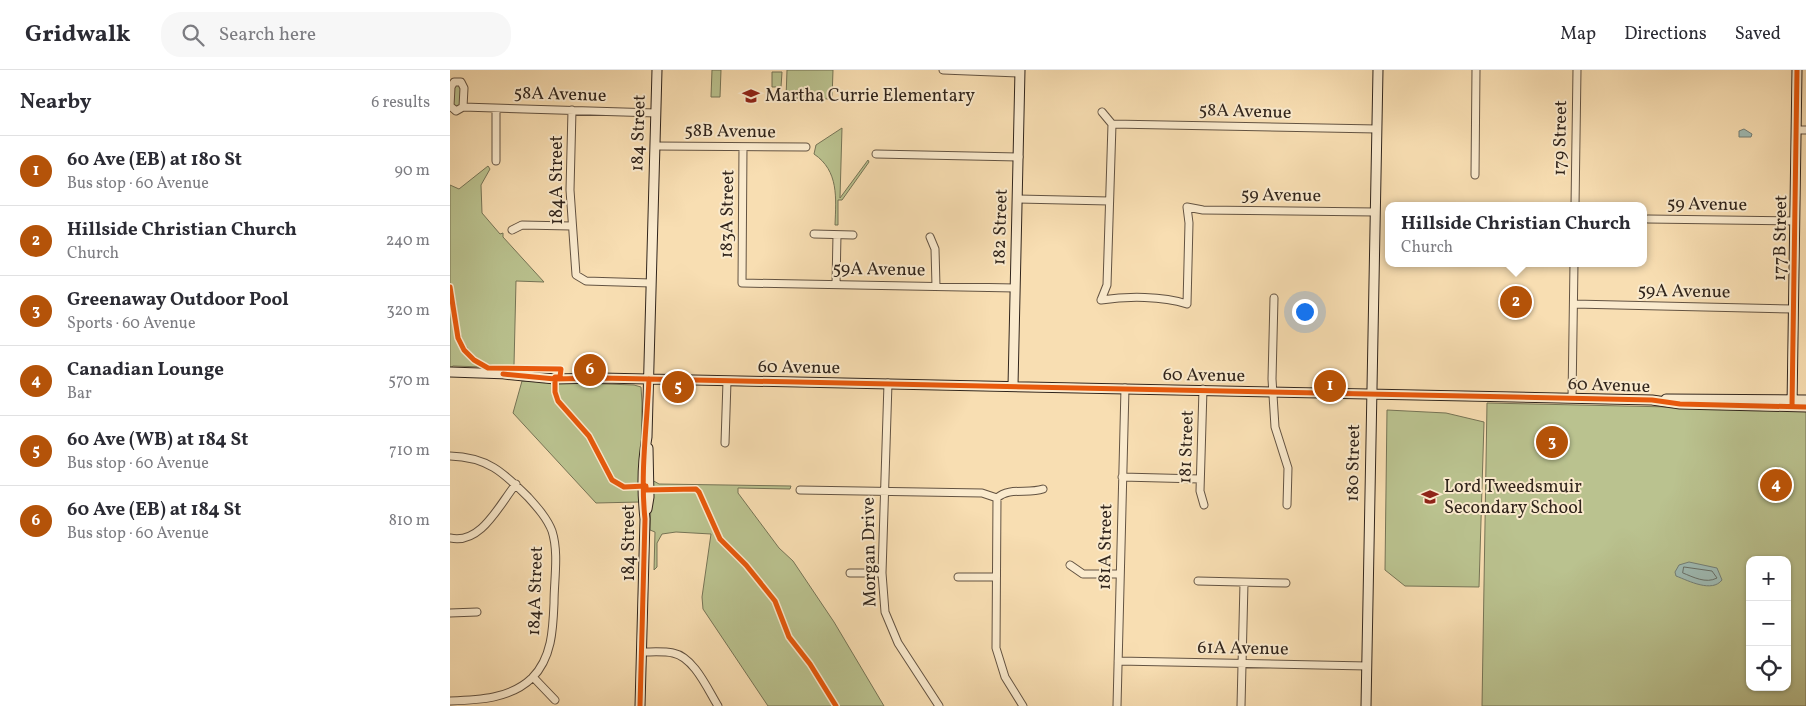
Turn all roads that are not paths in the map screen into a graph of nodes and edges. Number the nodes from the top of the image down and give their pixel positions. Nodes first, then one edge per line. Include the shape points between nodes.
1 (657, 70) edge
2 (943, 70) edge
3 (1378, 70) edge
4 (1476, 70) edge
5 (1577, 70) edge
6 (1797, 70) edge
7 (1020, 71) edge
8 (463, 107) dead end
9 (496, 109) junction
10 (572, 110) junction
11 (1102, 112) dead end
12 (656, 113) junction
13 (1112, 124) junction
14 (1377, 129) junction
15 (1796, 130) junction
16 (1806, 130) edge
17 (655, 146) junction
18 (744, 147) junction
19 (806, 147) dead end
20 (876, 154) dead end
21 (1019, 157) junction
22 (496, 161) dead end
23 (1475, 175) dead end
24 (1018, 199) junction
25 (1109, 201) junction
26 (1575, 202) edge
27 (1375, 212) junction
28 (1648, 218) dead end
29 (1795, 221) junction
30 (571, 226) junction
31 (512, 230) dead end
32 (814, 234) dead end
33 (836, 235) junction
34 (853, 235) dead end
35 (930, 237) dead end
36 (1574, 267) edge
37 (651, 283) junction
38 (742, 283) joint
39 (836, 284) junction
40 (936, 286) junction
41 (1015, 288) junction
42 (1274, 298) dead end
43 (1574, 304) junction
44 (1793, 309) junction
45 (450, 372) edge
46 (649, 379) junction
47 (727, 381) junction
48 (888, 383) junction
49 (1013, 386) junction
50 (1125, 388) junction
51 (1204, 389) junction
52 (1274, 391) junction
53 (1372, 394) junction
54 (1572, 398) junction
55 (1806, 400) edge
56 (1792, 403) junction
57 (1806, 407) edge
58 (726, 443) dead end
59 (450, 456) edge
60 (1122, 478) junction
61 (1200, 479) junction
62 (516, 484) junction
63 (800, 490) dead end
64 (1043, 490) dead end
65 (884, 492) junction
66 (997, 498) junction
67 (1204, 505) dead end
68 (1288, 505) dead end
69 (450, 538) edge
70 (1070, 565) dead end
71 (850, 573) dead end
72 (882, 573) junction
73 (1120, 574) junction
74 (958, 577) dead end
75 (996, 577) junction
76 (1198, 581) dead end
77 (1244, 583) junction
78 (1286, 583) dead end
79 (477, 612) dead end
80 (450, 613) edge
81 (642, 652) junction
82 (1118, 661) junction
83 (1242, 663) junction
84 (1367, 666) junction
85 (533, 677) junction
86 (555, 700) dead end
87 (450, 701) edge
88 (640, 706) edge
89 (718, 706) edge
90 (939, 706) edge
91 (1023, 706) edge
92 (1117, 706) edge
93 (1241, 706) edge
94 (1366, 706) edge

1 - 12 main road, 184 Street
2 - 7 street
3 - 14 main road, 180 Street
4 - 23 street
5 - 26 street, 179 Street
6 - 15 main road, 177B Street
7 - 21 main road, 182 Street
8 - 9 street, 58A Avenue
9 - 10 street, 58A Avenue
9 - 22 street
10 - 12 street, 58A Avenue
10 - 30 street, 184A Street
11 - 13 street
12 - 17 main road, 184 Street
13 - 14 street, 58A Avenue
13 - 25 street
14 - 27 main road, 180 Street
15 - 16 street
15 - 29 main road, 177B Street
17 - 18 street, 58B Avenue
17 - 37 main road, 184 Street
18 - 19 street, 58B Avenue
18 - 38 street, 183A Street
20 - 21 street
21 - 24 main road, 182 Street
24 - 25 street
24 - 41 main road, 182 Street
25 - 27 street, 59 Avenue via 1107,285 1101,300 1173,300 1187,304 1187,207 1203,210
27 - 53 main road, 180 Street
28 - 29 street, 59 Avenue
29 - 44 main road, 177B Street
30 - 31 street via 522,225
30 - 37 street, 184A Street via 574,272 578,278
32 - 33 street
33 - 34 street
33 - 39 street
35 - 40 street via 935,249
36 - 43 street
37 - 46 main road, 184 Street
38 - 39 street, 59A Avenue
39 - 40 street, 59A Avenue
40 - 41 street, 59A Avenue
41 - 49 main road, 182 Street
42 - 52 street
43 - 44 street, 59A Avenue
43 - 54 street
44 - 56 main road, 177B Street
45 - 46 main road, 60 Avenue
46 - 47 main road, 60 Avenue
46 - 81 main road, 184 Street via 643,476
47 - 48 main road, 60 Avenue
47 - 58 street
48 - 49 main road, 60 Avenue
48 - 65 street, Morgan Drive
49 - 50 main road, 60 Avenue
50 - 51 main road, 60 Avenue
50 - 60 street, 181A Street
51 - 52 main road, 60 Avenue
51 - 61 street, 181 Street
52 - 53 main road, 60 Avenue
52 - 68 street via 1275,427 1288,468
53 - 54 main road, 60 Avenue
53 - 84 main road, 180 Street
54 - 56 main road, 60 Avenue via 1680,404
55 - 56 main road, 60 Avenue
56 - 57 main road, 60 Avenue
59 - 62 street, 184A Street via 491,465
60 - 61 street
60 - 73 street, 181A Street
61 - 67 street, 181 Street via 1200,496
62 - 69 street via 478,531 465,540
62 - 85 street, 184A Street via 540,510 552,530 555,551 553,631 546,654
63 - 65 street
64 - 66 street via 1010,492
65 - 66 street via 982,493
65 - 72 street, Morgan Drive
66 - 75 street
70 - 73 street via 1083,574
71 - 72 street
72 - 90 street, Morgan Drive via 886,612 898,642
73 - 82 street, 181A Street
74 - 75 street
75 - 91 street via 997,653 1005,677
76 - 77 street
77 - 78 street
77 - 83 street
79 - 80 street
81 - 88 main road, 184 Street
81 - 89 street via 673,653 684,658
82 - 83 street, 61A Avenue
82 - 92 street, 181A Street
83 - 84 street, 61A Avenue
83 - 93 street
84 - 94 main road, 180 Street
85 - 86 street
85 - 87 street via 512,691 492,698

